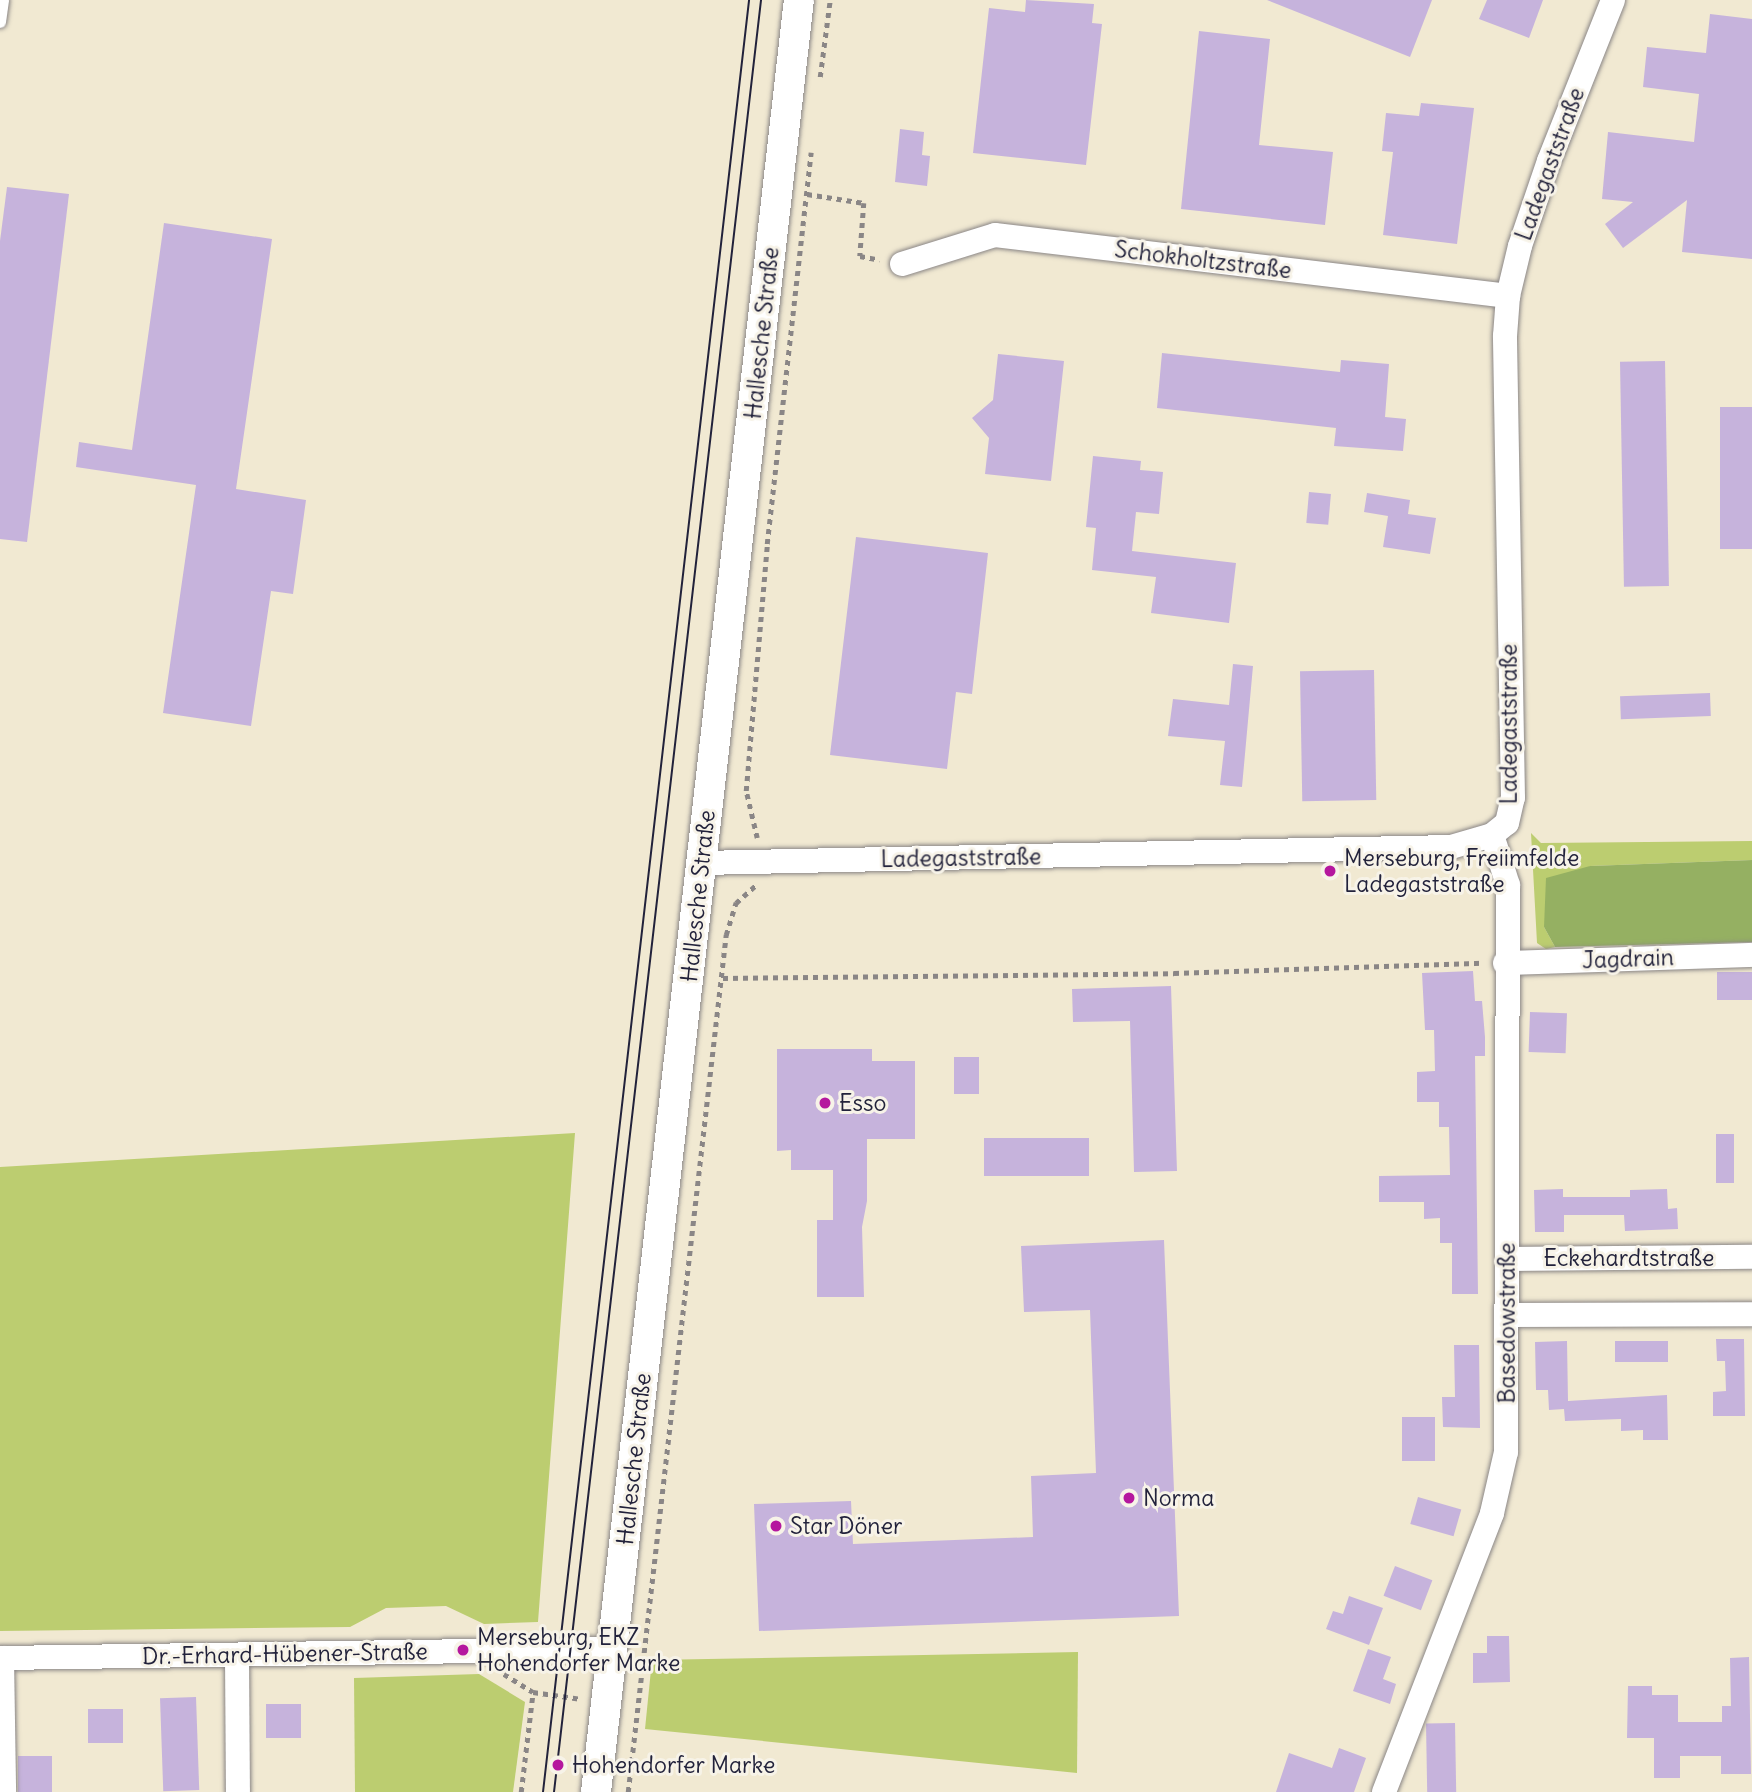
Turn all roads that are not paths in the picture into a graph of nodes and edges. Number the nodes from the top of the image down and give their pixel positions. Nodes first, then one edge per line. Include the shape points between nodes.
1 (3, 0) edge
2 (799, 0) edge
3 (1613, 0) edge
4 (0, 22) edge
5 (902, 264) road end
6 (1508, 296) junction
7 (1492, 835) junction
8 (701, 863) junction
9 (1752, 955) edge
10 (1505, 962) junction
11 (1752, 1257) edge
12 (1507, 1259) junction
13 (1752, 1314) edge
14 (1507, 1315) junction
15 (612, 1649) junction
16 (237, 1657) junction
17 (1, 1658) edge
18 (4, 1792) edge
19 (238, 1792) edge
20 (596, 1792) edge
21 (1384, 1792) edge

1 - 4 lane
2 - 8 street, Hallesche Straße
3 - 6 street, Ladegaststraße via 1549,161
5 - 6 street, Schokholtzstraße via 995,235
6 - 7 street, Ladegaststraße via 1504,336 1513,798 1507,823
7 - 8 street, Ladegaststraße via 1451,847
7 - 10 street, Basedowstraße via 1508,885
8 - 15 street, Hallesche Straße
9 - 10 street, Jagdrain
10 - 12 street, Basedowstraße
11 - 12 street, Eckehardtstraße
12 - 14 street, Basedowstraße
13 - 14 street
14 - 21 street, Basedowstraße via 1506,1452 1492,1513
15 - 16 street, Dr.-Erhard-Hübener-Straße
15 - 20 street, Hallesche Straße
16 - 17 street, Dr.-Erhard-Hübener-Straße
16 - 19 street
17 - 18 street

